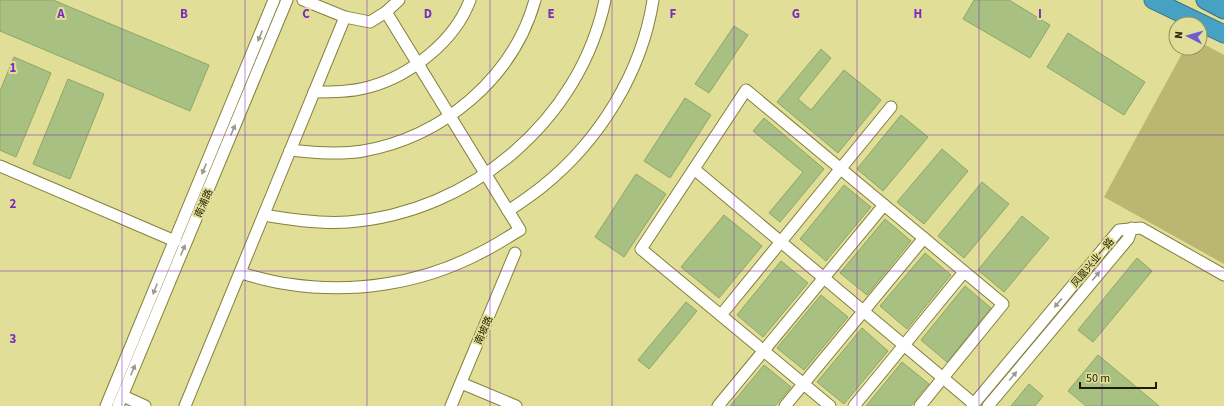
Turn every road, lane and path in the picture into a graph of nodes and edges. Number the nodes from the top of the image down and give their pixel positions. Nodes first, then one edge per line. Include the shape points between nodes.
1 (274, 0) edge
2 (287, 0) edge
3 (303, 0) edge
4 (399, 0) edge
5 (470, 0) edge
6 (535, 0) edge
7 (605, 0) edge
8 (653, 0) edge
9 (1153, 0) edge
10 (1161, 0) edge
11 (1205, 0) edge
12 (1224, 10) edge
13 (386, 12) junction
14 (345, 18) junction
15 (1224, 34) edge
16 (418, 64) junction
17 (314, 92) junction
18 (891, 107) dead end
19 (450, 116) junction
20 (290, 150) junction
21 (0, 166) edge
22 (694, 169) junction
23 (841, 169) junction
24 (486, 174) junction
25 (884, 205) junction
26 (508, 211) junction
27 (264, 215) junction
28 (1132, 228) junction
29 (924, 238) junction
30 (175, 241) junction
31 (781, 242) junction
32 (515, 253) dead end
33 (964, 272) junction
34 (240, 273) junction
35 (1224, 276) edge
36 (824, 278) junction
37 (864, 311) junction
38 (721, 315) junction
39 (904, 345) junction
40 (763, 351) junction
41 (943, 378) junction
42 (461, 383) junction
43 (803, 384) junction
44 (120, 401) edge
45 (973, 405) edge
46 (106, 406) edge
47 (145, 406) edge
48 (185, 406) edge
49 (451, 406) edge
50 (516, 406) edge
51 (718, 406) edge
52 (785, 406) edge
53 (830, 406) edge
54 (854, 406) edge
55 (920, 406) edge
56 (988, 406) edge

1 -> 30 street, 南浦路
44 -> 2 street, 南浦路
3 - 14 street
4 - 13 street
5 - 16 street via 455,27 438,47
6 - 19 street via 514,48 501,68 486,86
7 - 24 street via 598,26 572,84 533,134
8 - 26 street via 644,38 634,65 602,122 560,171 544,186
9 - 15 highway
10 - 15 highway
11 - 12 highway
13 - 14 street via 370,22
13 - 16 street
14 - 17 street
16 - 17 street via 395,78 369,87 342,92
16 - 19 street
17 - 20 street
18 - 23 street
19 - 20 street via 408,138 362,151 314,153
19 - 24 street
20 - 27 street
21 - 30 street
22 - 23 street via 746,90
22 - 31 street
22 - 38 street via 641,248
23 - 25 street
23 - 31 street
24 - 26 street
24 - 27 street via 429,204 375,218 326,222
25 - 29 street
25 - 36 street
26 - 34 street via 520,230 478,255 450,267 409,279 361,287 330,288 287,284
27 - 34 street
28 - 35 street via 1141,228
28 -> 45 street, 凤凰兴业一路 via 1119,230
56 -> 28 street, 凤凰兴业一路 via 1128,238
29 - 33 street
29 - 37 street
30 -> 46 street, 南浦路
31 - 36 street
31 - 38 street
32 - 42 street, 南坡路
33 - 39 street
33 - 41 street via 1003,304
34 - 48 street
36 - 37 street
36 - 40 street
37 - 39 street
37 - 43 street
38 - 40 street
39 - 41 street
39 - 54 street
40 - 43 street
40 - 51 street
41 - 45 street
41 - 55 street
42 - 49 street, 南坡路
42 - 50 street
43 - 52 street
43 - 53 street
44 - 47 street

